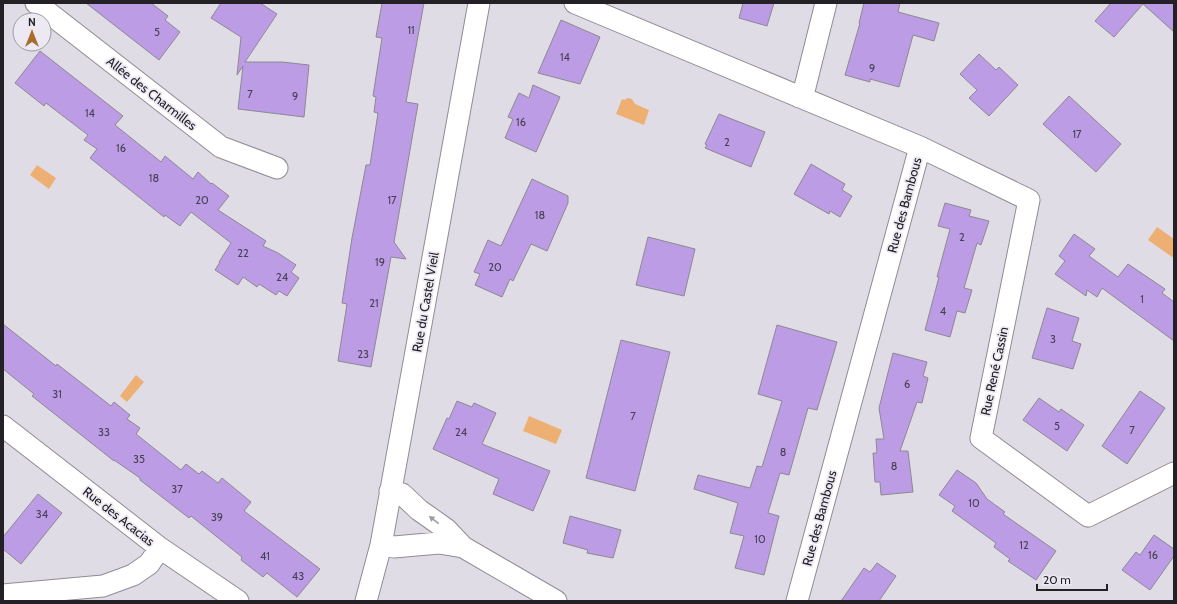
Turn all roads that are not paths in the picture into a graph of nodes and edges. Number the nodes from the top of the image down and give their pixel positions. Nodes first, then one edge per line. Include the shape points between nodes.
1 (36, 3) edge
2 (479, 3) edge
3 (575, 3) edge
4 (826, 3) edge
5 (799, 97) junction
6 (920, 147) junction
7 (277, 168) dead end
8 (3, 426) edge
9 (1174, 473) edge
10 (390, 491) junction
11 (381, 545) junction
12 (462, 546) junction
13 (160, 548) junction
14 (3, 595) edge
15 (238, 601) edge
16 (366, 601) edge
17 (556, 601) edge
18 (797, 601) edge

1 - 7 street, Allée des Charmilles via 221,147
2 - 10 street, Rue du Castel Vieil
3 - 5 street, Rue des Bambous
4 - 5 street via 805,87
5 - 6 street, Rue des Bambous
6 - 9 street, Rue René Cassin via 1029,200 980,438 1088,516
6 - 18 street, Rue des Bambous
8 - 13 street, Rue des Acacias
10 - 11 street, Rue du Castel Vieil
12 -> 10 street via 446,529 402,494
11 - 12 street via 439,543
11 - 16 street, Rue du Castel Vieil
12 - 17 street
13 - 14 street via 149,564 133,575 103,586
13 - 15 street, Rue des Acacias

